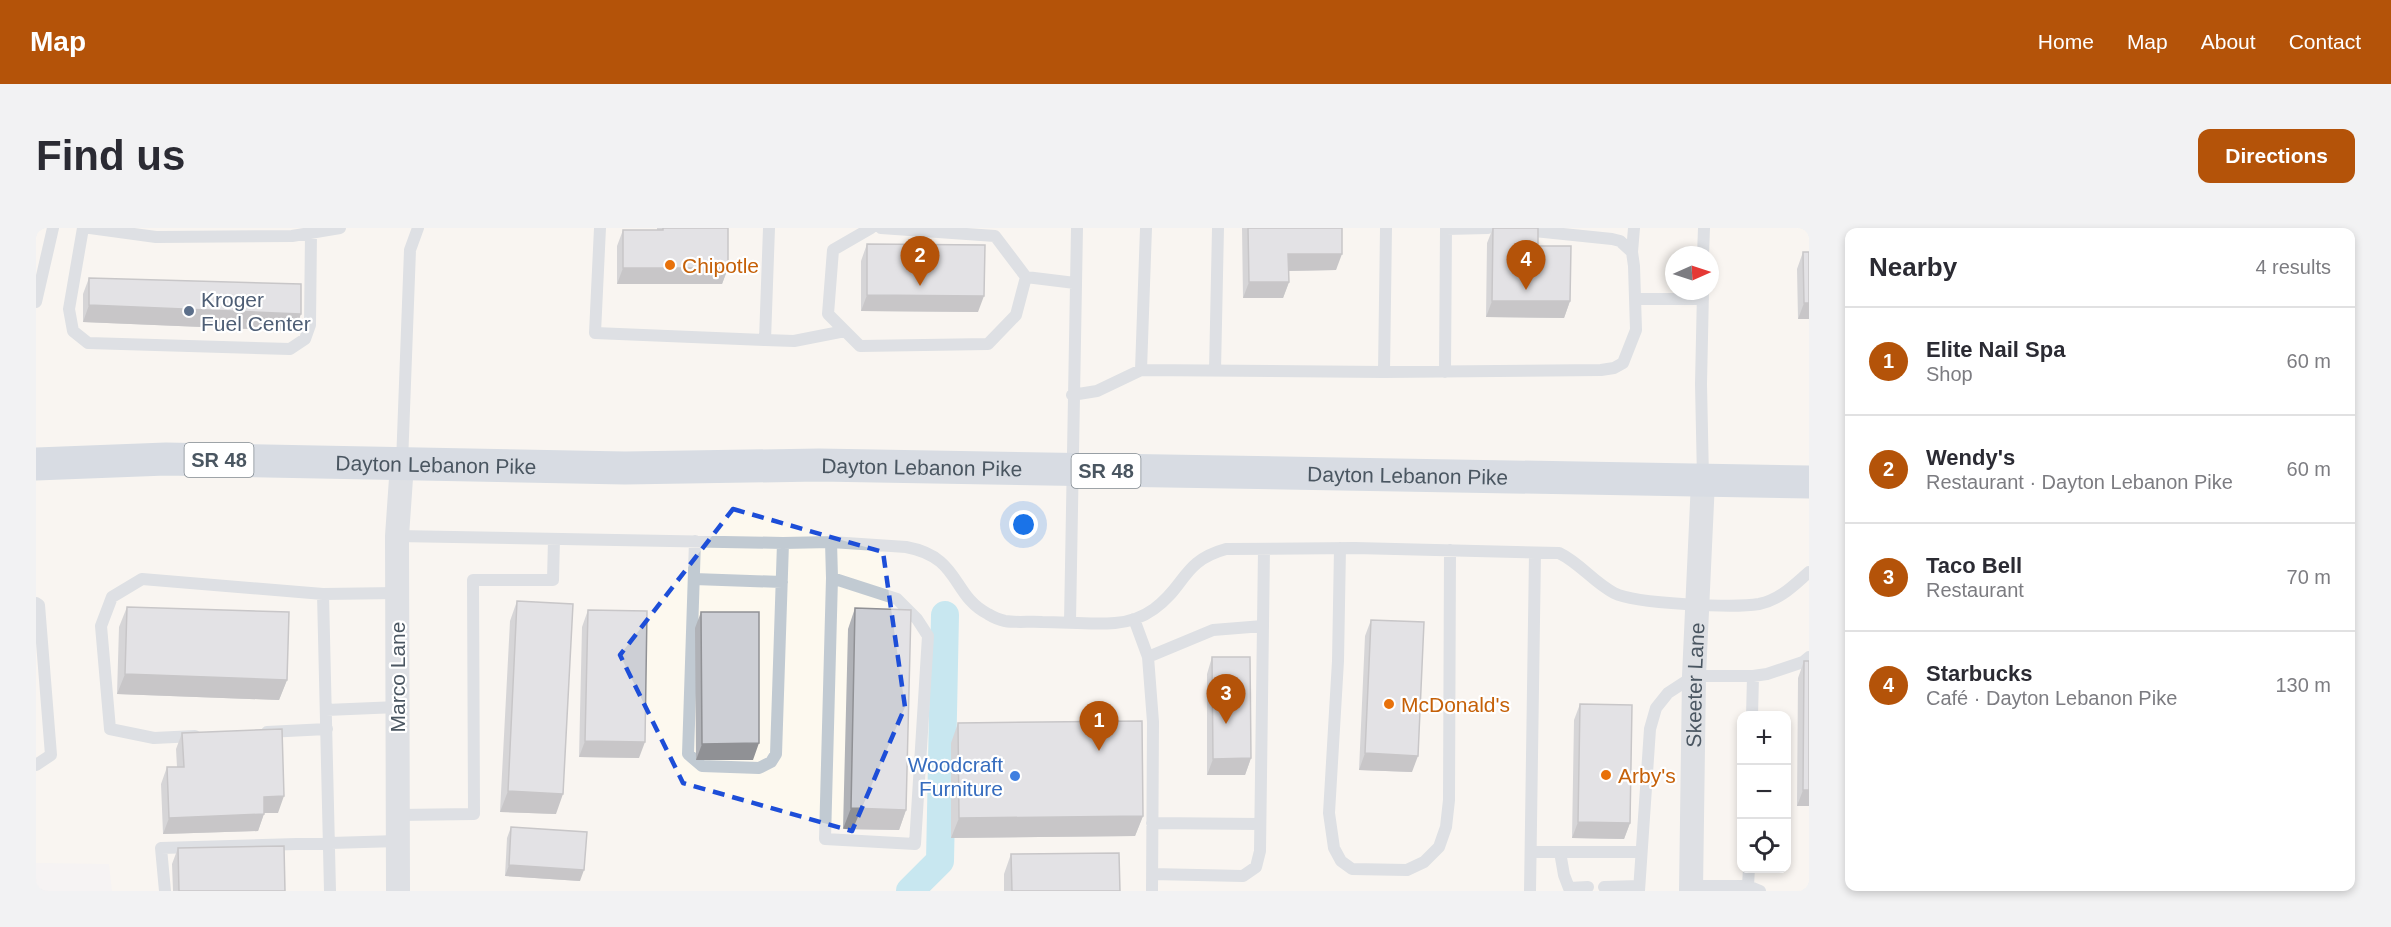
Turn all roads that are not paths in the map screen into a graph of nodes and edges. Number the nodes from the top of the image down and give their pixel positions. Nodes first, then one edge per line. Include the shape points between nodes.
1 (53, 228) edge
2 (83, 228) edge
3 (90, 228) edge
4 (340, 228) edge
5 (418, 228) edge
6 (600, 228) edge
7 (769, 228) edge
8 (871, 228) edge
9 (881, 228) edge
10 (1077, 228) edge
11 (1146, 228) edge
12 (1218, 228) edge
13 (1386, 228) edge
14 (1446, 228) edge
15 (1489, 228) edge
16 (1634, 228) edge
17 (1704, 228) edge
18 (1506, 229) edge
19 (311, 233) junction
20 (1703, 246) edge
21 (1632, 252) junction
22 (1026, 277) junction
23 (1075, 283) junction
24 (1665, 297) edge
25 (1635, 299) junction
26 (1703, 300) edge
27 (36, 302) edge
28 (845, 331) junction
29 (765, 340) junction
30 (1141, 370) junction
31 (1215, 371) junction
32 (1384, 372) junction
33 (1445, 372) junction
34 (1072, 395) junction
35 (36, 464) edge
36 (402, 464) junction
37 (1071, 471) junction
38 (1703, 481) junction
39 (1809, 482) edge
40 (397, 536) junction
41 (554, 539) junction
42 (695, 541) junction
43 (831, 542) junction
44 (783, 543) junction
45 (1340, 548) junction
46 (1264, 549) junction
47 (1450, 550) junction
48 (1534, 553) junction
49 (1809, 572) edge
50 (832, 578) junction
51 (694, 579) junction
52 (782, 582) junction
53 (397, 593) junction
54 (323, 594) junction
55 (1697, 603) junction
56 (37, 604) edge
57 (1134, 619) junction
58 (1070, 622) junction
59 (1263, 626) junction
60 (1148, 657) junction
61 (1809, 657) edge
62 (1694, 676) junction
63 (1753, 676) junction
64 (398, 707) junction
65 (326, 710) junction
66 (1752, 711) edge
67 (327, 729) junction
68 (258, 732) edge
69 (212, 735) edge
70 (36, 765) edge
71 (398, 815) junction
72 (1152, 823) junction
73 (1260, 824) junction
74 (398, 841) junction
75 (329, 843) junction
76 (1531, 852) junction
77 (1560, 852) junction
78 (1640, 852) junction
79 (1750, 873) edge
80 (1152, 874) junction
81 (1588, 887) dead end
82 (1604, 887) dead end
83 (1754, 888) edge
84 (1639, 889) edge
85 (1691, 889) edge
86 (165, 891) edge
87 (330, 891) edge
88 (399, 891) edge
89 (1152, 891) edge
90 (1530, 891) edge

1 - 27 lane
2 - 19 lane via 69,309 73,331 88,343 290,349 305,339 310,324
3 - 19 lane via 156,237
4 - 19 lane
5 - 36 lane via 410,250
6 - 29 lane via 595,333
7 - 29 lane
8 - 28 lane via 833,250 828,314
9 - 22 lane via 995,236
10 - 23 lane
11 - 30 lane
12 - 31 lane
13 - 32 lane
14 - 15 lane
14 - 33 lane
15 - 18 lane
16 - 21 lane
17 - 20 lane
18 - 21 lane via 1612,239
21 - 25 lane
22 - 23 lane
22 - 28 lane via 1017,315 988,344 860,346
23 - 34 lane
24 - 25 lane
25 - 33 lane via 1635,330 1623,363 1614,368
26 - 38 lane
28 - 29 lane via 794,340
30 - 31 lane
30 - 34 lane via 1097,391
31 - 32 lane
32 - 33 lane
34 - 37 lane
35 - 36 main road, Dayton Lebanon Pike / SR 48 via 166,459
36 - 37 main road, Dayton Lebanon Pike / SR 48 via 625,468 819,465
36 - 40 street, Marco Lane
37 - 38 main road, Dayton Lebanon Pike / SR 48
37 - 58 lane
38 - 39 main road, Dayton Lebanon Pike / SR 48
38 - 55 street, Skeeter Lane
40 - 41 lane
40 - 53 street, Marco Lane
41 - 42 lane
41 - 71 lane via 553,580 473,580 474,814
42 - 44 lane
42 - 51 lane
43 - 44 lane
43 - 50 lane
43 - 58 lane via 919,549 950,569 972,603 988,614 1006,621
44 - 52 lane
45 - 46 lane
45 - 47 lane
45 - 47 lane via 1329,813 1334,848 1341,861 1352,869 1407,870 1424,862 1439,847 1446,827
46 - 57 lane via 1226,549 1209,554 1194,564 1168,597
46 - 59 lane
47 - 48 lane
48 - 55 lane via 1559,553 1597,583 1638,601
48 - 76 lane
49 - 55 lane via 1786,592 1761,603
50 - 50 lane via 897,599 928,636 915,844 825,840
51 - 52 lane
51 - 52 lane via 688,754 702,766 759,768 776,754
53 - 54 lane
53 - 64 street, Marco Lane
54 - 65 lane
54 - 69 lane via 142,579 112,597 101,626 110,729 154,738
55 - 62 street, Skeeter Lane
56 - 70 lane via 51,755
57 - 58 lane via 1116,623
57 - 60 lane
59 - 60 lane via 1213,630
59 - 73 lane
60 - 72 lane via 1153,722
61 - 63 lane
62 - 63 lane
62 - 78 lane via 1668,693 1656,708 1650,729
62 - 85 street, Skeeter Lane
63 - 66 lane
64 - 65 lane
64 - 71 street, Marco Lane
65 - 67 lane
67 - 68 lane
67 - 75 lane
71 - 74 street, Marco Lane
72 - 73 lane
72 - 80 lane
73 - 80 lane via 1256,867 1243,876
74 - 75 lane
74 - 88 street, Marco Lane
75 - 86 lane via 162,848
75 - 87 lane
76 - 77 lane
76 - 90 lane
77 - 78 lane
77 - 81 lane via 1569,888
78 - 84 lane
79 - 83 lane
80 - 89 lane
82 - 84 lane
83 - 85 lane

